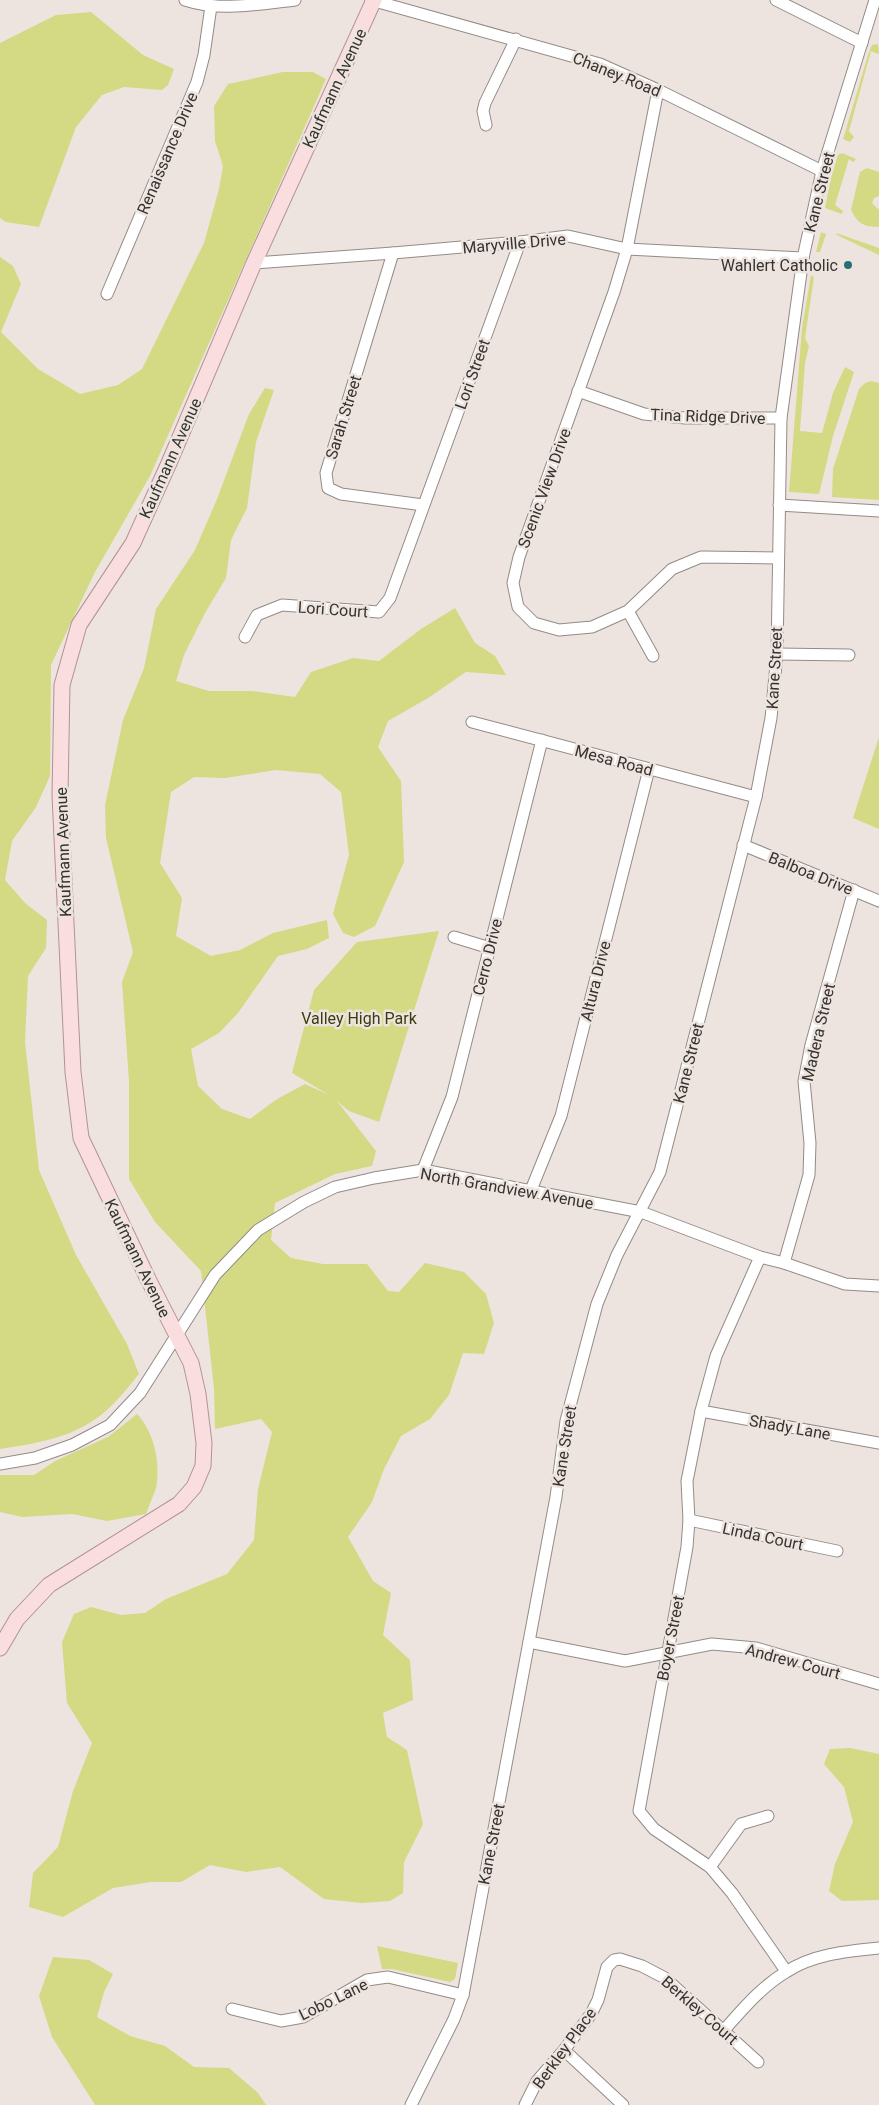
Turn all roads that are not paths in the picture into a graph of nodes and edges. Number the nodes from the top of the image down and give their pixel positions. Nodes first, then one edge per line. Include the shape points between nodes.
1 (185, 0) edge
2 (295, 0) edge
3 (373, 0) edge
4 (776, 0) edge
5 (875, 0) edge
6 (800, 5) edge
7 (211, 6) junction
8 (516, 39) junction
9 (862, 43) junction
10 (658, 90) junction
11 (486, 125) dead end
12 (822, 171) junction
13 (520, 242) junction
14 (627, 249) junction
15 (393, 253) junction
16 (803, 258) junction
17 (254, 263) junction
18 (107, 294) dead end
19 (578, 391) junction
20 (781, 418) junction
21 (423, 505) junction
22 (779, 505) junction
23 (879, 511) edge
24 (778, 558) junction
25 (628, 610) junction
26 (245, 637) dead end
27 (777, 654) junction
28 (849, 655) dead end
29 (653, 656) dead end
30 (472, 722) dead end
31 (542, 740) junction
32 (649, 769) junction
33 (756, 797) junction
34 (743, 845) junction
35 (854, 890) junction
36 (879, 901) edge
37 (454, 937) dead end
38 (490, 948) junction
39 (423, 1170) junction
40 (531, 1190) junction
41 (641, 1212) junction
42 (760, 1257) junction
43 (784, 1263) junction
44 (879, 1286) edge
45 (177, 1336) junction
46 (701, 1411) junction
47 (879, 1444) edge
48 (0, 1464) edge
49 (689, 1520) junction
50 (836, 1551) dead end
51 (529, 1642) junction
52 (0, 1648) edge
53 (666, 1654) junction
54 (879, 1684) edge
55 (768, 1816) dead end
56 (710, 1867) junction
57 (879, 1948) edge
58 (609, 1963) joint
59 (786, 1971) junction
60 (462, 1995) junction
61 (232, 2009) dead end
62 (724, 2030) junction
63 (564, 2050) junction
64 (758, 2062) dead end
65 (412, 2105) edge
66 (525, 2105) edge
67 (623, 2105) edge

1 - 7 street
2 - 7 street
3 - 8 street, Chaney Road
3 - 17 main road, Kaufmann Avenue
4 - 6 street
5 - 9 street, Kane Street
6 - 9 street
7 - 18 street, Renaissance Drive via 197,82
8 - 10 street, Chaney Road via 600,64
8 - 11 street via 485,103
9 - 12 street, Kane Street
10 - 12 street, Chaney Road
10 - 14 street, Scenic View Drive
12 - 16 street, Kane Street
13 - 14 street, Maryville Drive via 568,236
13 - 15 street, Maryville Drive
13 - 21 street, Lori Street
14 - 16 street, Maryville Drive
14 - 19 street, Scenic View Drive
15 - 17 street, Maryville Drive
15 - 21 street, Sarah Street via 326,473 328,488 341,494
16 - 20 street, Kane Street
17 - 45 main road, Kaufmann Avenue via 133,543 79,625 62,685 60,795 73,1072 81,1138
19 - 20 street, Tina Ridge Drive via 644,414 685,418
19 - 25 street, Scenic View Drive via 512,583 518,607 534,623 559,630 592,627
20 - 22 street, Kane Street
21 - 26 street, Lori Court via 390,598 379,612 282,605 257,616
22 - 23 street
22 - 24 street, Kane Street
24 - 25 street, Scenic View Drive via 701,557 672,569
24 - 27 street, Kane Street
25 - 29 street
27 - 28 street
27 - 33 street, Kane Street via 771,718
30 - 31 street, Mesa Road
31 - 32 street, Mesa Road
31 - 38 street, Cerro Drive
32 - 33 street, Mesa Road
32 - 40 street, Altura Drive via 561,1116
33 - 34 street, Kane Street
34 - 35 street, Balboa Drive
34 - 41 street, Kane Street via 660,1172
35 - 36 street, Balboa Drive
35 - 43 street, Madera Street via 804,1081 810,1143 809,1175
37 - 38 street
38 - 39 street, Cerro Drive via 452,1097
39 - 40 street, North Grandview Avenue
39 - 45 street, North Grandview Avenue via 335,1187 258,1230 215,1275
40 - 41 street, North Grandview Avenue
41 - 42 street, North Grandview Avenue
41 - 51 street, Kane Street via 597,1304 568,1413
42 - 43 street, North Grandview Avenue
42 - 46 street, Boyer Street via 716,1356
43 - 44 street, North Grandview Avenue via 845,1284
45 - 48 street, North Grandview Avenue via 140,1393 110,1424 72,1446 35,1458
45 - 52 main road, Kaufmann Avenue via 192,1363 202,1423 203,1466 194,1486 179,1504 48,1585 17,1619
46 - 47 street, Shady Lane
46 - 49 street, Boyer Street via 687,1481
49 - 50 street, Linda Court
49 - 53 street, Boyer Street via 687,1547
51 - 53 street, Andrew Court via 625,1661
51 - 60 street, Kane Street
53 - 54 street, Andrew Court via 712,1644 756,1648
53 - 56 street, Boyer Street via 639,1811 654,1829
55 - 56 street via 742,1824
56 - 59 street, Boyer Street
57 - 59 street via 817,1958
58 - 62 street, Berkley Court via 620,1959 656,1972
58 - 63 street, Berkley Place via 591,2014
59 - 62 street via 756,1995
60 - 61 street, Lobo Lane via 388,1977 366,1980 303,2017 281,2020
60 - 65 street, Kane Street via 454,2019
62 - 64 street, Berkley Court
63 - 66 street, Berkley Place via 537,2081
63 - 67 street

